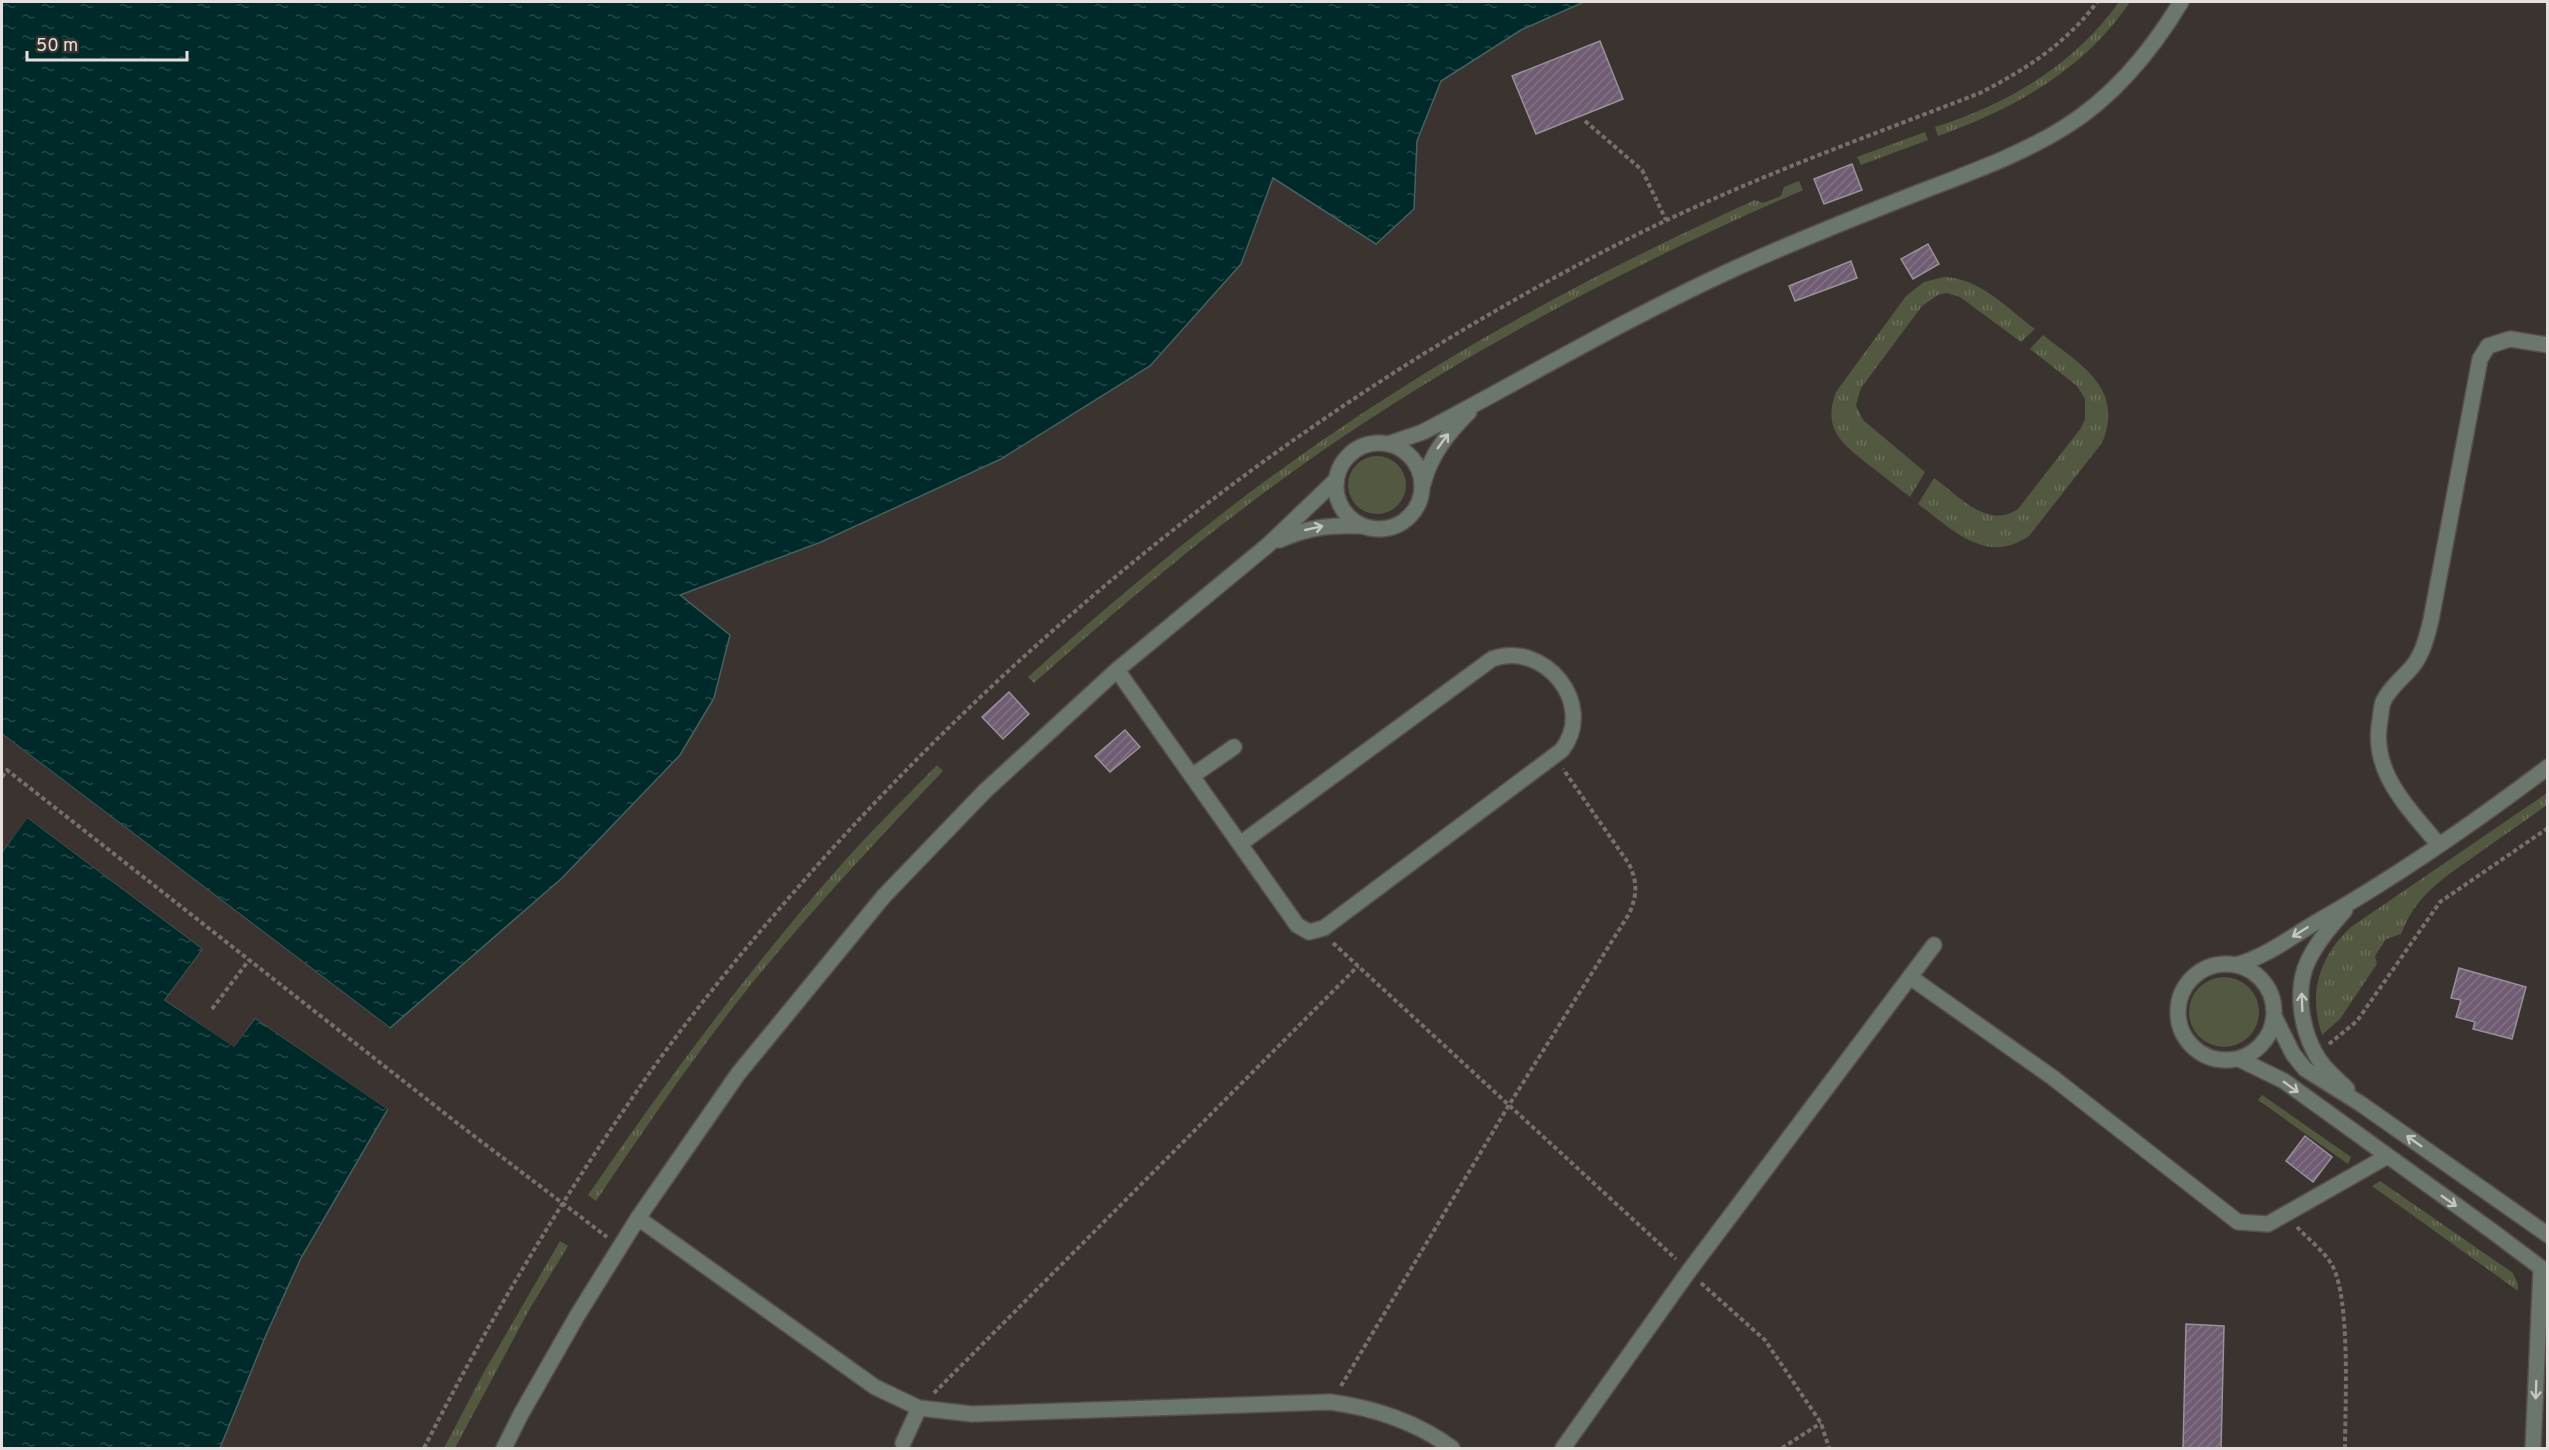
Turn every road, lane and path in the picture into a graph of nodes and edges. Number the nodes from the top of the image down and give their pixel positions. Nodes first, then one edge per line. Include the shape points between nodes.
1 (2181, 2) edge
2 (1585, 121) dead end
3 (1666, 220) dead end
4 (2547, 345) edge
5 (1477, 403) junction
6 (1388, 444) junction
7 (1335, 481) junction
8 (1423, 487) junction
9 (1361, 526) junction
10 (1268, 545) junction
11 (1117, 670) junction
12 (1233, 747) dead end
13 (1554, 756) junction
14 (2547, 767) edge
15 (1192, 776) junction
16 (2, 777) edge
17 (2547, 828) edge
18 (1240, 844) junction
19 (2438, 844) junction
20 (2351, 903) junction
21 (1324, 928) junction
22 (1935, 945) dead end
23 (249, 960) junction
24 (2236, 965) junction
25 (1358, 966) junction
26 (1910, 977) junction
27 (212, 1009) dead end
28 (2274, 1018) junction
29 (2314, 1051) junction
30 (2240, 1059) junction
31 (2361, 1104) junction
32 (1509, 1105) junction
33 (2386, 1157) junction
34 (2286, 1215) junction
35 (638, 1218) junction
36 (2547, 1235) edge
37 (620, 1246) junction
38 (1689, 1271) junction
39 (2544, 1271) edge
40 (1330, 1402) junction
41 (920, 1408) junction
42 (1821, 1424) junction
43 (903, 1443) dead end
44 (504, 1449) edge
45 (1452, 1449) edge
46 (1563, 1449) edge
47 (1782, 1449) edge
48 (1829, 1449) edge
49 (2345, 1449) edge
50 (2534, 1449) edge

1 - 5 street via 2164,31 2137,63 2105,96 2066,127 2008,157 1835,225 1706,282
2 - 3 path via 1642,170
4 - 19 street via 2510,339 2488,346 2480,360 2424,646 2414,665 2383,702 2378,751 2384,772
5 - 6 street via 1423,432
8 -> 5 street via 1428,463 1445,437
6 - 7 street via 1367,445 1348,455
6 - 8 street via 1413,459
7 - 9 street via 1341,508
7 - 10 street
8 - 9 street via 1413,513 1402,523 1389,529
10 -> 9 street via 1327,525
10 - 11 street
11 - 15 street
11 - 35 street via 985,791 884,896 738,1074
12 - 15 street
13 - 18 street via 1570,736 1574,717 1569,693 1561,680 1539,662 1504,655 1482,666
13 - 21 street
13 - 32 path via 1629,864 1637,889 1629,914
14 - 19 street
15 - 18 street
16 - 23 path via 7,770
17 - 29 path via 2440,902 2356,1021
18 - 21 street via 1298,925 1309,932
19 - 20 street
20 -> 24 street via 2273,950
29 -> 20 street via 2302,1017 2301,991 2307,964 2320,939
21 - 25 path
22 - 26 street
23 - 27 path
23 - 37 path
24 - 28 street via 2249,969 2266,984
24 - 30 street via 2208,967 2195,974 2185,985 2177,1013 2180,1028 2197,1051 2225,1061
25 - 32 path
25 - 41 path
26 - 34 street via 2052,1077 2238,1222 2268,1224
26 - 38 street
28 - 30 street via 2263,1044
28 - 31 street via 2299,1063
29 - 31 street
30 -> 33 street via 2284,1082
36 -> 31 street
32 - 38 path
32 - 40 path
33 - 34 street
33 -> 39 street
34 - 49 path via 2332,1265 2339,1286 2344,1319
35 - 37 street
35 - 41 street via 875,1387
37 - 44 street via 520,1414
38 - 42 path via 1765,1340
38 - 46 street
39 -> 50 street
40 - 41 street via 972,1414
40 - 45 street via 1366,1407 1396,1417 1418,1426
41 - 43 street
42 - 47 path
42 - 48 path

